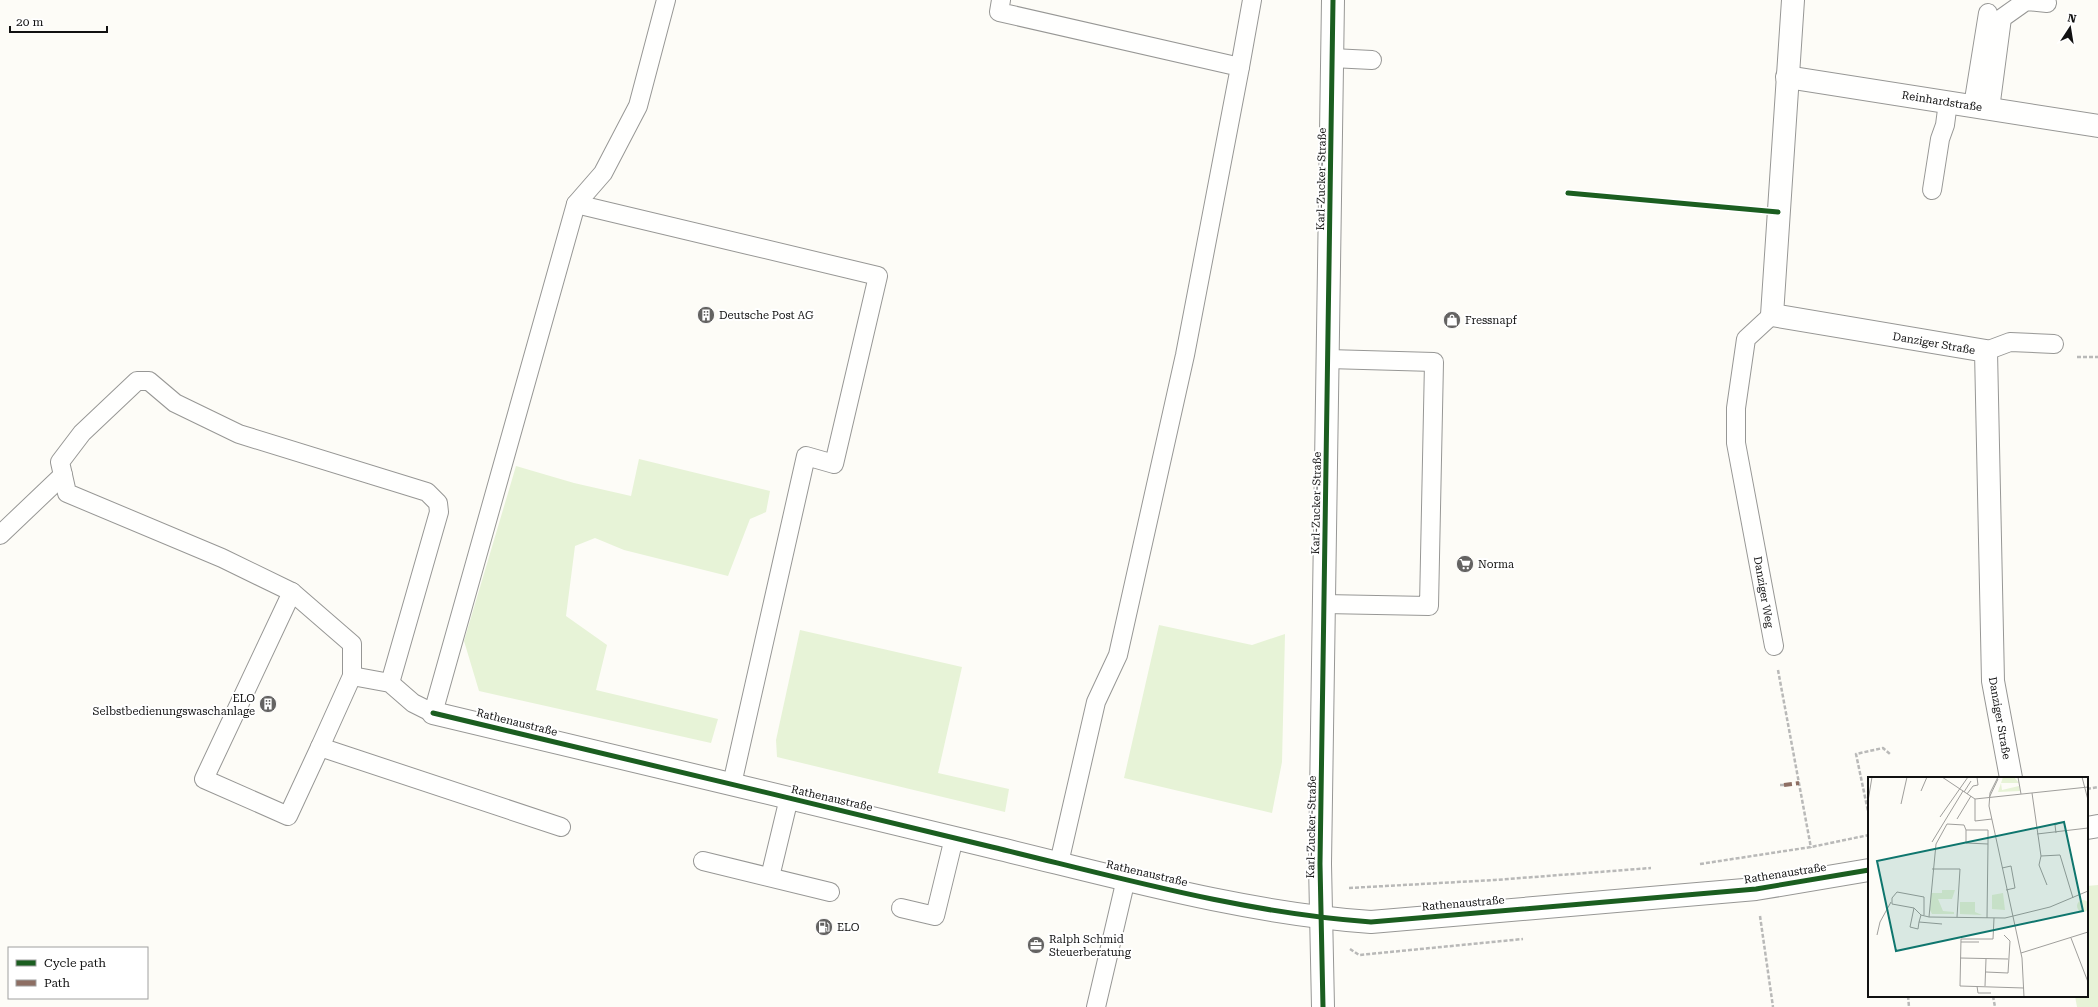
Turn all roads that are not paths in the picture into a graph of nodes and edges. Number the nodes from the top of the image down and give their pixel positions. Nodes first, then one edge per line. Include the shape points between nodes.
1 (666, 0) edge
2 (1001, 0) edge
3 (1252, 0) edge
4 (1333, 0) edge
5 (1793, 0) edge
6 (2047, 3) dead end
7 (1988, 13) dead end
8 (1332, 58) junction
9 (1372, 60) dead end
10 (1240, 67) junction
11 (1787, 77) junction
12 (1948, 102) junction
13 (1982, 108) junction
14 (2098, 126) edge
15 (1932, 190) dead end
16 (576, 204) junction
17 (1772, 315) junction
18 (2054, 344) dead end
19 (1986, 351) junction
20 (1328, 359) junction
21 (63, 475) junction
22 (0, 535) edge
23 (292, 592) junction
24 (1324, 604) junction
25 (1774, 646) road end
26 (352, 676) junction
27 (390, 683) junction
28 (433, 713) junction
29 (320, 747) junction
30 (2011, 777) edge
31 (732, 784) junction
32 (790, 798) junction
33 (2098, 826) edge
34 (561, 827) dead end
35 (2088, 828) edge
36 (954, 838) junction
37 (703, 861) dead end
38 (1058, 863) junction
39 (1868, 870) edge
40 (770, 877) junction
41 (1126, 879) junction
42 (830, 892) dead end
43 (901, 908) dead end
44 (1321, 918) junction
45 (1096, 1007) edge
46 (1323, 1007) edge

1 - 16 lane via 638,106 603,173
2 - 10 lane via 999,12
3 - 10 lane
4 - 8 street, Karl-Zucker-Straße
5 - 11 street
6 - 13 lane via 2026,1 2002,18
7 - 13 lane
8 - 9 lane
8 - 20 street, Karl-Zucker-Straße
10 - 38 lane via 1185,355 1118,655 1096,702
11 - 12 street, Reinhardstraße
11 - 17 street
12 - 13 street, Reinhardstraße
12 - 15 lane
13 - 14 street, Reinhardstraße
16 - 28 lane
16 - 31 lane via 878,276 834,464 806,456
17 - 19 street, Danziger Straße
17 - 25 lane, Danziger Weg via 1746,339 1736,408 1736,443
18 - 19 lane via 2010,342
19 - 30 street, Danziger Straße via 1993,681
20 - 24 street, Karl-Zucker-Straße
20 - 24 lane via 1434,362 1434,377 1429,606
21 - 22 lane
21 - 23 lane via 67,493 222,558
21 - 27 lane via 60,462 82,433 137,381 149,381 175,403 239,434 427,492 438,503 439,512
23 - 26 lane via 352,644
23 - 29 lane via 204,779 288,816
24 - 44 street, Karl-Zucker-Straße
26 - 27 lane
26 - 29 lane
27 - 28 lane via 413,703
28 - 31 street, Rathenaustraße
29 - 34 lane
31 - 32 street, Rathenaustraße
32 - 36 street, Rathenaustraße
32 - 40 lane
33 - 35 street
36 - 38 street, Rathenaustraße
36 - 43 lane via 935,916
37 - 40 lane
38 - 41 street, Rathenaustraße
39 - 44 street, Rathenaustraße via 1756,889 1371,922
40 - 42 lane
41 - 44 street, Rathenaustraße via 1253,907
41 - 45 lane
44 - 46 street, Karl-Zucker-Straße

